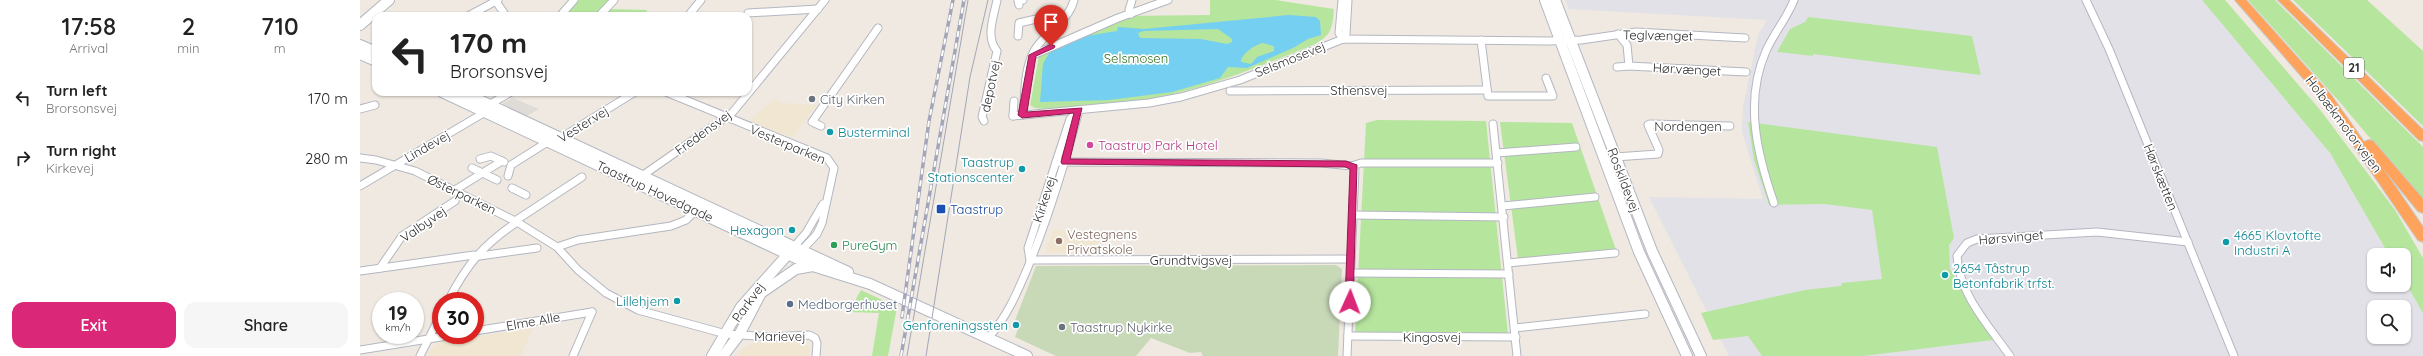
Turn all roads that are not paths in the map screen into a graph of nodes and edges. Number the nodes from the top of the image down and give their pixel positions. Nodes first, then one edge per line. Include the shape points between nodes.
1 (381, 0) edge
2 (389, 0) edge
3 (496, 0) edge
4 (574, 0) edge
5 (614, 0) edge
6 (701, 0) edge
7 (825, 0) edge
8 (997, 0) edge
9 (1074, 0) edge
10 (1132, 0) edge
11 (1168, 0) edge
12 (1342, 0) edge
13 (1348, 0) edge
14 (1545, 0) edge
15 (1555, 0) edge
16 (1794, 0) edge
17 (2086, 0) edge
18 (2240, 0) edge
19 (2283, 0) edge
20 (818, 9) junction
21 (375, 12) edge
22 (475, 12) edge
23 (504, 12) edge
24 (564, 12) edge
25 (603, 12) edge
26 (691, 12) edge
27 (748, 12) dead end
28 (1131, 14) junction
29 (372, 15) edge
30 (360, 18) edge
31 (1064, 18) junction
32 (360, 25) edge
33 (878, 28) dead end
34 (1618, 34) junction
35 (1018, 36) dead end
36 (1745, 38) dead end
37 (1343, 39) junction
38 (1481, 40) junction
39 (1571, 40) junction
40 (1560, 41) junction
41 (360, 45) edge
42 (372, 50) edge
43 (360, 54) edge
44 (1033, 55) junction
45 (372, 59) edge
46 (1629, 66) junction
47 (1617, 67) dead end
48 (1746, 72) dead end
49 (1546, 78) dead end
50 (752, 89) edge
51 (1487, 90) junction
52 (1230, 91) dead end
53 (453, 96) edge
54 (468, 96) edge
55 (506, 96) edge
56 (628, 96) edge
57 (675, 96) edge
58 (746, 96) edge
59 (2327, 98) junction
60 (1014, 101) dead end
61 (375, 105) dead end
62 (487, 108) junction
63 (360, 109) edge
64 (1079, 110) junction
65 (1022, 115) junction
66 (1013, 116) junction
67 (726, 118) junction
68 (984, 121) dead end
69 (1493, 124) dead end
70 (821, 126) dead end
71 (1730, 126) dead end
72 (2423, 137) edge
73 (554, 141) junction
74 (1576, 146) dead end
75 (1497, 154) junction
76 (1615, 157) junction
77 (360, 158) edge
78 (480, 159) dead end
79 (502, 161) junction
80 (1056, 162) junction
81 (1065, 162) junction
82 (1498, 163) junction
83 (396, 164) junction
84 (511, 165) junction
85 (1352, 166) junction
86 (472, 168) dead end
87 (482, 173) junction
88 (508, 176) dead end
89 (582, 177) dead end
90 (638, 178) junction
91 (497, 180) dead end
92 (360, 186) edge
93 (512, 188) dead end
94 (455, 190) junction
95 (526, 195) dead end
96 (1595, 197) dead end
97 (455, 201) dead end
98 (1774, 203) dead end
99 (1503, 206) junction
100 (2423, 208) edge
101 (696, 210) junction
102 (1353, 215) junction
103 (1504, 217) junction
104 (516, 221) junction
105 (2423, 237) edge
106 (2188, 242) junction
107 (558, 247) junction
108 (537, 248) dead end
109 (795, 251) junction
110 (1615, 253) dead end
111 (473, 256) junction
112 (1351, 259) junction
113 (1030, 260) junction
114 (1508, 263) junction
115 (813, 266) junction
116 (380, 268) junction
117 (360, 271) edge
118 (1351, 273) junction
119 (1509, 274) junction
120 (870, 284) junction
121 (453, 292) edge
122 (761, 293) junction
123 (1645, 314) dead end
124 (1514, 328) junction
125 (484, 330) edge
126 (432, 331) edge
127 (726, 334) junction
128 (739, 335) junction
129 (1348, 336) junction
130 (1516, 337) junction
131 (432, 338) edge
132 (988, 338) junction
133 (428, 339) junction
134 (360, 350) edge
135 (420, 356) edge
136 (573, 356) edge
137 (712, 356) edge
138 (724, 356) edge
139 (816, 356) edge
140 (1027, 356) edge
141 (1347, 356) edge
142 (1517, 356) edge
143 (1687, 356) edge
144 (1701, 356) edge
145 (2010, 356) edge
146 (2234, 356) edge

1 - 30 street
2 - 21 street
3 - 22 street
3 - 23 street
4 - 24 street
5 - 25 street
6 - 26 street
7 - 20 street, Fredensvej
8 - 68 street, depotvej via 991,38 991,45 997,51 982,117
9 - 31 street via 1074,6
10 - 28 street via 1129,10
11 - 28 street
12 - 37 street via 1339,33
13 - 37 street via 1346,34
14 - 40 street, Roskildevej
15 - 39 street, Roskildevej
16 - 98 street via 1766,53 1755,93 1757,144
17 - 106 street, Hørskætten
18 - 59 highway, Holbækmotorvejen
19 - 72 highway, 21
20 - 27 street
20 - 50 street, Fredensvej
28 - 44 street
29 - 32 street
31 - 35 street via 1049,16 1019,23
31 - 44 street via 1042,39
33 - 70 street via 812,122
34 - 36 street, Teglvænget via 1636,32
34 - 39 street, Teglvænget
34 - 46 street via 1627,45
37 - 38 street, Selsmosevej
37 - 64 street, Selsmosevej via 1214,89 1149,103
38 - 40 street, Selsmosevej
38 - 51 street
39 - 40 street, Selsmosevej
39 - 76 street, Roskildevej
40 - 143 street, Roskildevej via 1639,252
41 - 42 street
43 - 45 street
44 - 65 street
46 - 47 street, Hørvænget
46 - 48 street, Hørvænget
49 - 51 street, Sthensvej via 1553,96 1488,96
51 - 52 street, Sthensvej
53 - 62 street, Taastrup Hovedgade
54 - 62 street, Taastrup Hovedgade
55 - 62 street, Lindevej
56 - 73 street, Vestervej
57 - 67 street, Vesterparken
58 - 67 street, Fredensvej
59 - 100 highway
59 - 105 highway, Holbækmotorvejen
60 - 66 street
61 - 63 street
62 - 73 street, Taastrup Hovedgade
62 - 83 street, Lindevej
64 - 65 street, Selsmosevej
64 - 66 street via 1067,115 1027,120 1018,120
64 - 80 street, Kirkevej via 1070,119
64 - 81 street, Kirkevej
65 - 66 street, Selsmosevej
67 - 90 street, Fredensvej
67 - 109 street, Vesterparken via 827,158 834,168 826,198
69 - 75 street
71 - 76 street, Nordengen via 1650,124 1648,125 1659,150 1658,154
73 - 84 street, Vestervej
73 - 90 street, Taastrup Hovedgade
74 - 75 street
75 - 82 street
76 - 144 street, Roskildevej via 1652,251
77 - 83 street, Østerparken
78 - 79 street via 491,156
79 - 84 street
79 - 87 street
80 - 81 street
80 - 113 street, Kirkevej via 1028,248
81 - 85 street via 1321,163
81 - 113 street, Kirkevej via 1039,242
82 - 85 street via 1362,162
82 - 99 street
83 - 92 street, Lindevej
83 - 94 street, Østerparken
84 - 88 street
85 - 102 street via 1355,170
86 - 87 street
87 - 91 street
87 - 94 street
89 - 104 street
90 - 101 street, Taastrup Hovedgade
90 - 109 street, Taastrup Hovedgade
93 - 95 street
94 - 104 street, Østerparken
96 - 99 street
97 - 116 street, Valbyvej via 402,236
99 - 103 street
101 - 107 street via 680,223 578,240
101 - 109 street, Taastrup Hovedgade
102 - 103 street
102 - 112 street
103 - 114 street
104 - 107 street, Østerparken
104 - 111 street
106 - 145 street, Hørsvinget via 2097,232 1977,239 1968,243 1957,256 1957,269 1966,288
106 - 146 street, Hørskætten
107 - 127 street, Østerparken via 578,270 606,293 638,310
108 - 111 street, Valbyvej
109 - 115 street, Taastrup Hovedgade
109 - 120 street, Taastrup Hovedgade via 862,278
109 - 122 street, Parkvej
109 - 127 street, Parkvej via 741,307
110 - 114 street
111 - 116 street, Valbyvej
111 - 121 street
112 - 113 street, Grundtvigsvej
112 - 118 street
113 - 132 street, Kirkevej via 1009,313
114 - 119 street
115 - 120 street, Taastrup Hovedgade
115 - 122 street, Parkvej via 796,269
116 - 117 street, Valbyvej
118 - 119 street
118 - 129 street
119 - 124 street
120 - 132 street, Taastrup Hovedgade
122 - 128 street, Parkvej
123 - 124 street
124 - 130 street
125 - 136 street, Elme Alle via 592,312
126 - 133 street
127 - 128 street, Marievej
127 - 137 street, Parkvej
128 - 138 street, Parkvej
128 - 139 street, Marievej via 809,335 815,338 817,343
129 - 130 street, Kingosvej
129 - 141 street
130 - 142 street
131 - 133 street
132 - 140 street, Taastrup Hovedgade
133 - 134 street
133 - 135 street

